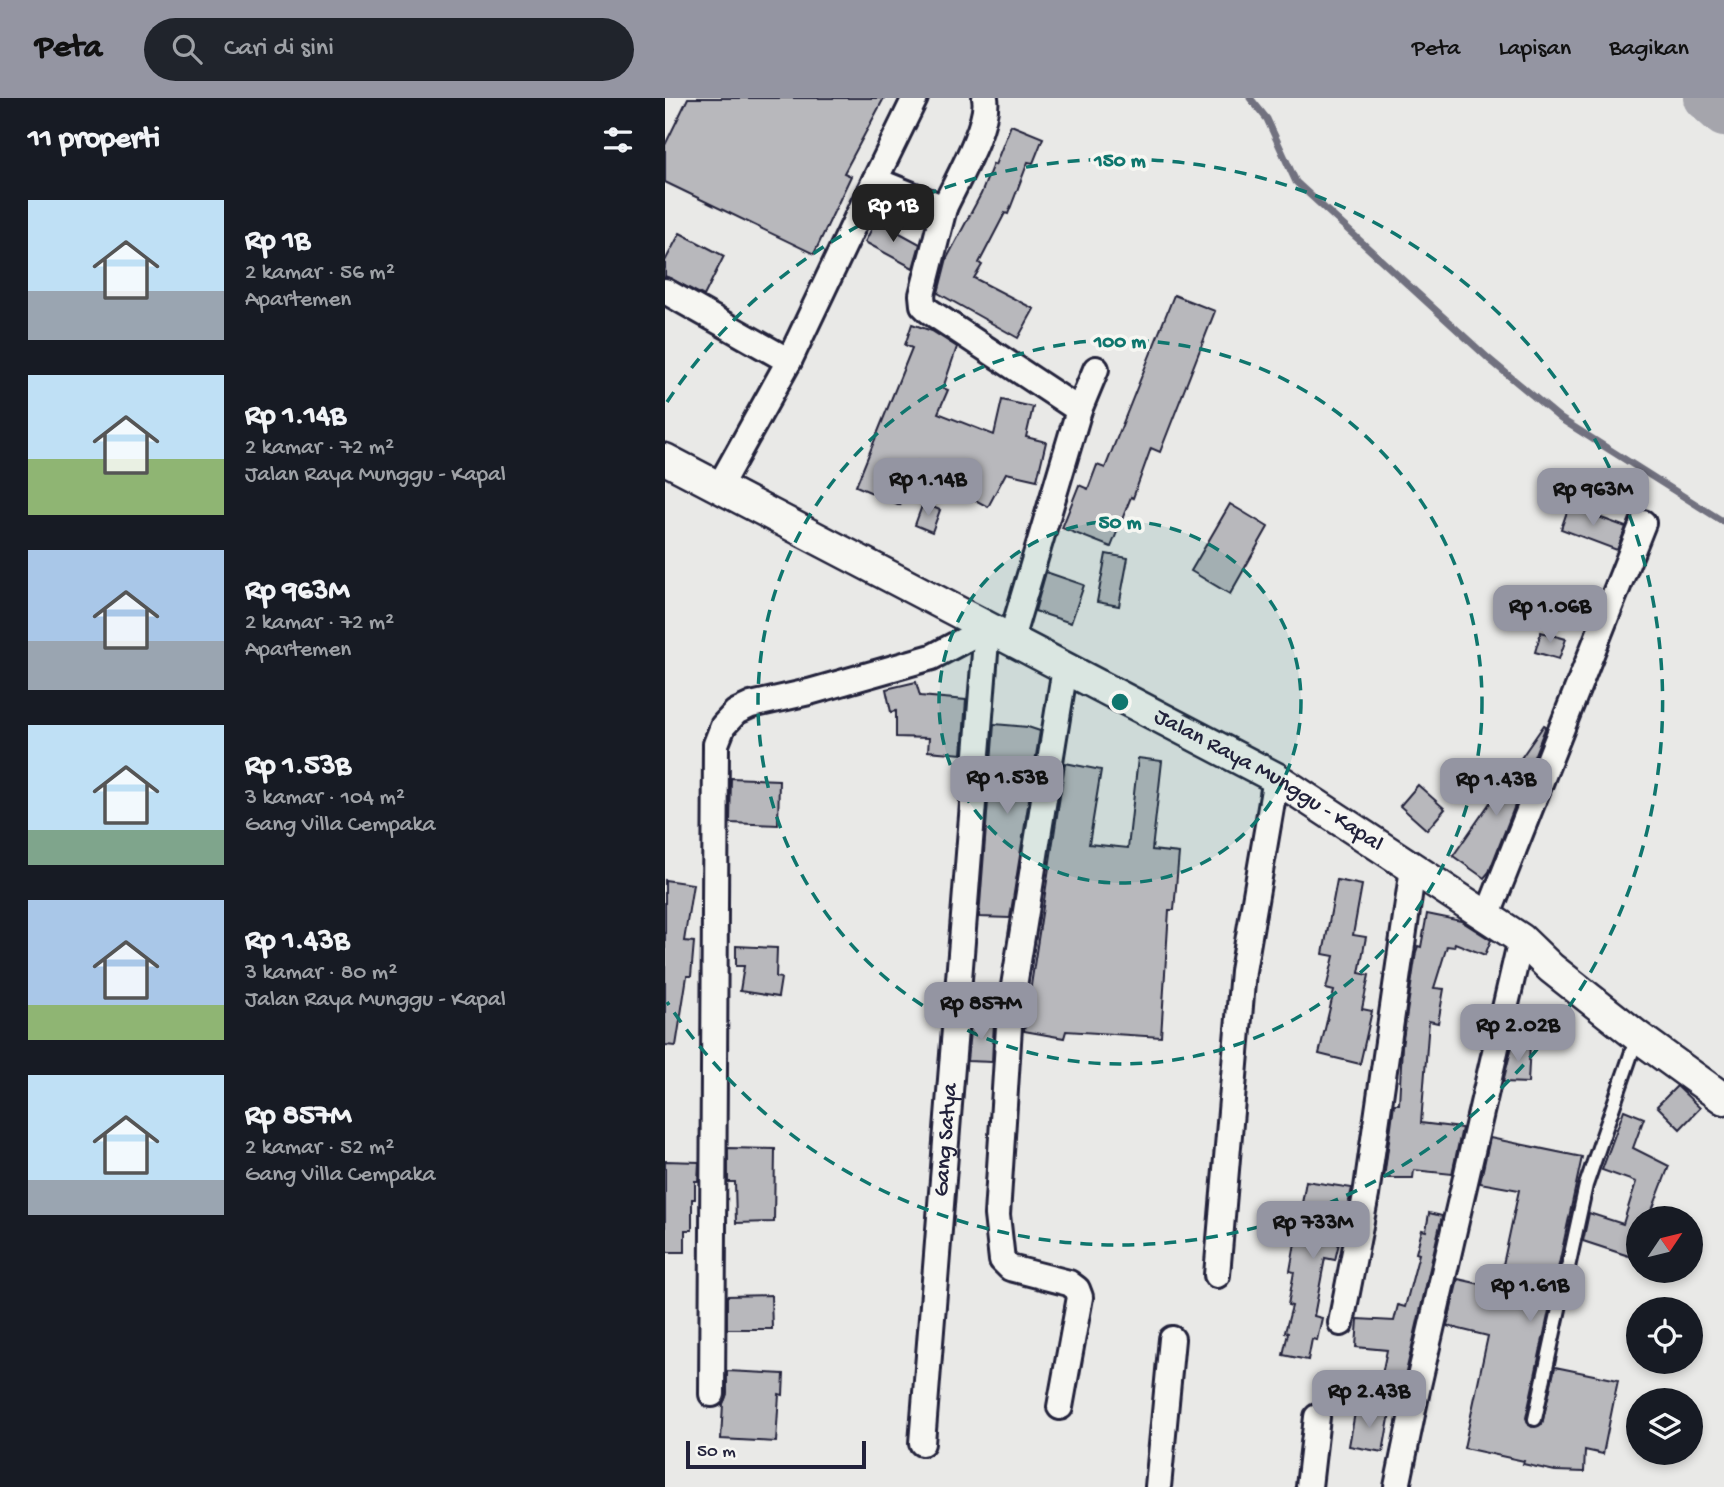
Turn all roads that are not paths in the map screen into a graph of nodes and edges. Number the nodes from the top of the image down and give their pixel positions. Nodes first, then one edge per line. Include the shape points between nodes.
1 (915, 98) edge
2 (985, 98) edge
3 (875, 180) junction
4 (944, 208) junction
5 (665, 291) edge
6 (789, 361) junction
7 (1096, 369) dead end
8 (1079, 410) junction
9 (665, 459) edge
10 (719, 487) junction
11 (1643, 523) dead end
12 (999, 634) junction
13 (1065, 668) junction
14 (1276, 778) junction
15 (1413, 868) junction
16 (1486, 917) junction
17 (1521, 939) junction
18 (1637, 1037) junction
19 (1722, 1092) edge
20 (1217, 1275) dead end
21 (1341, 1323) dead end
22 (1171, 1339) dead end
23 (712, 1394) dead end
24 (1060, 1407) dead end
25 (1317, 1417) dead end
26 (1535, 1419) dead end
27 (922, 1443) dead end
28 (1158, 1487) edge
29 (1309, 1487) edge
30 (1397, 1487) edge

1 - 3 street
2 - 4 street via 981,127
3 - 4 street
3 - 6 street
4 - 8 street via 923,305
5 - 6 street
6 - 10 street
7 - 8 street, Gang Satya
8 - 12 street, Gang Satya
9 - 10 street, Jalan Raya Munggu - Kapal
10 - 12 street, Jalan Raya Munggu - Kapal
11 - 16 street
12 - 13 street, Jalan Raya Munggu - Kapal
12 - 23 street via 743,709 723,726 716,744
12 - 27 street, Gang Satya
13 - 14 street, Jalan Raya Munggu - Kapal
13 - 24 street via 1010,1011 997,1215 1002,1260 1010,1268 1069,1283 1080,1297
14 - 15 street, Jalan Raya Munggu - Kapal
14 - 20 street via 1243,971
15 - 16 street, Jalan Raya Munggu - Kapal
15 - 21 street via 1366,1195
16 - 17 street, Jalan Raya Munggu - Kapal
17 - 18 street, Jalan Raya Munggu - Kapal
17 - 30 street
18 - 19 street, Jalan Raya Munggu - Kapal
18 - 26 lane via 1586,1185
22 - 28 street
25 - 29 street

